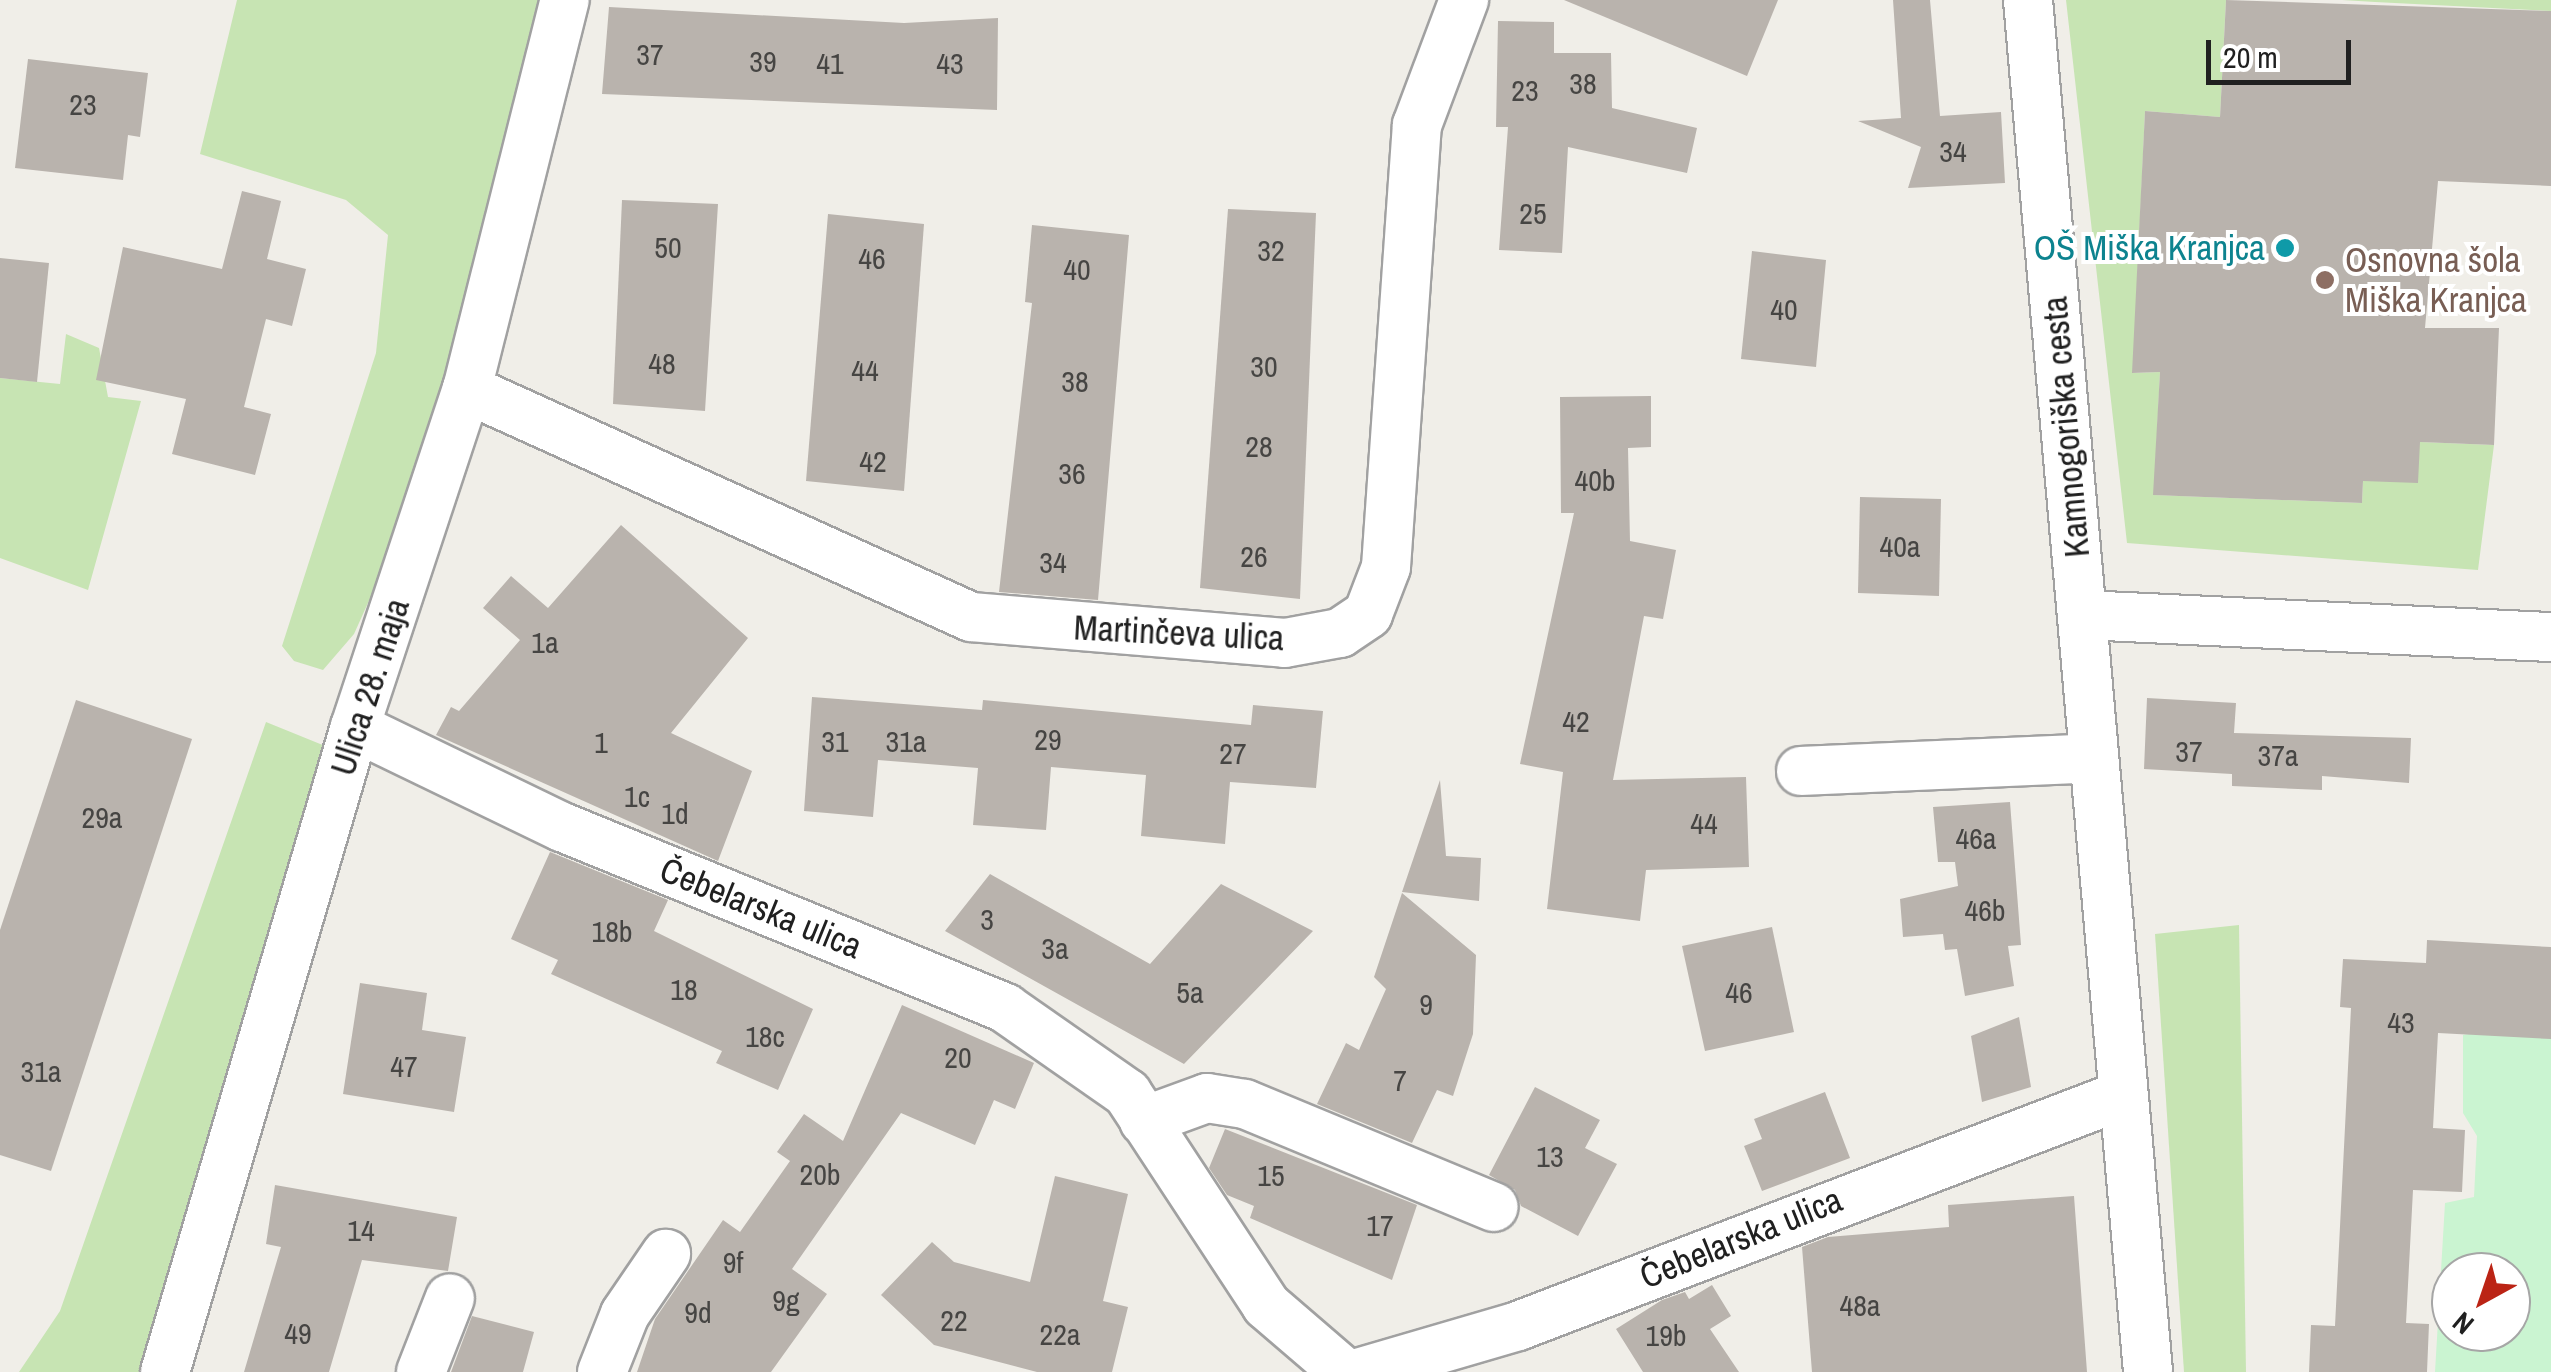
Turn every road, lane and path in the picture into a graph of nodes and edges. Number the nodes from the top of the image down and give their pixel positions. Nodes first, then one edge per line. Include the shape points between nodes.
1 (565, 0) edge
2 (1464, 0) edge
3 (2028, 0) edge
4 (467, 388) junction
5 (2083, 615) junction
6 (2551, 637) edge
7 (356, 726) junction
8 (2093, 758) junction
9 (1801, 771) dead end
10 (2120, 1096) junction
11 (1144, 1120) junction
12 (1494, 1207) dead end
13 (666, 1254) dead end
14 (450, 1298) dead end
15 (165, 1372) edge
16 (421, 1372) edge
17 (602, 1372) edge
18 (1344, 1372) edge
19 (1361, 1372) edge
20 (2148, 1372) edge

1 - 4 street, Ulica 28. maja
2 - 4 street, Martinčeva ulica via 1417,125 1386,566 1368,614 1340,633 1286,643 971,616
3 - 5 street, Kamnogoriška cesta
4 - 7 street, Ulica 28. maja
5 - 6 street
5 - 8 street, Kamnogoriška cesta
7 - 11 street, Čebelarska ulica via 562,827 1005,1008 1127,1093
7 - 15 street, Ulica 28. maja
8 - 9 street
8 - 10 street, Kamnogoriška cesta
10 - 19 street, Čebelarska ulica via 1518,1326
10 - 20 street, Kamnogoriška cesta
11 - 12 street via 1207,1098 1245,1104
11 - 18 street, Čebelarska ulica via 1266,1304
13 - 17 street via 625,1314
14 - 16 street

